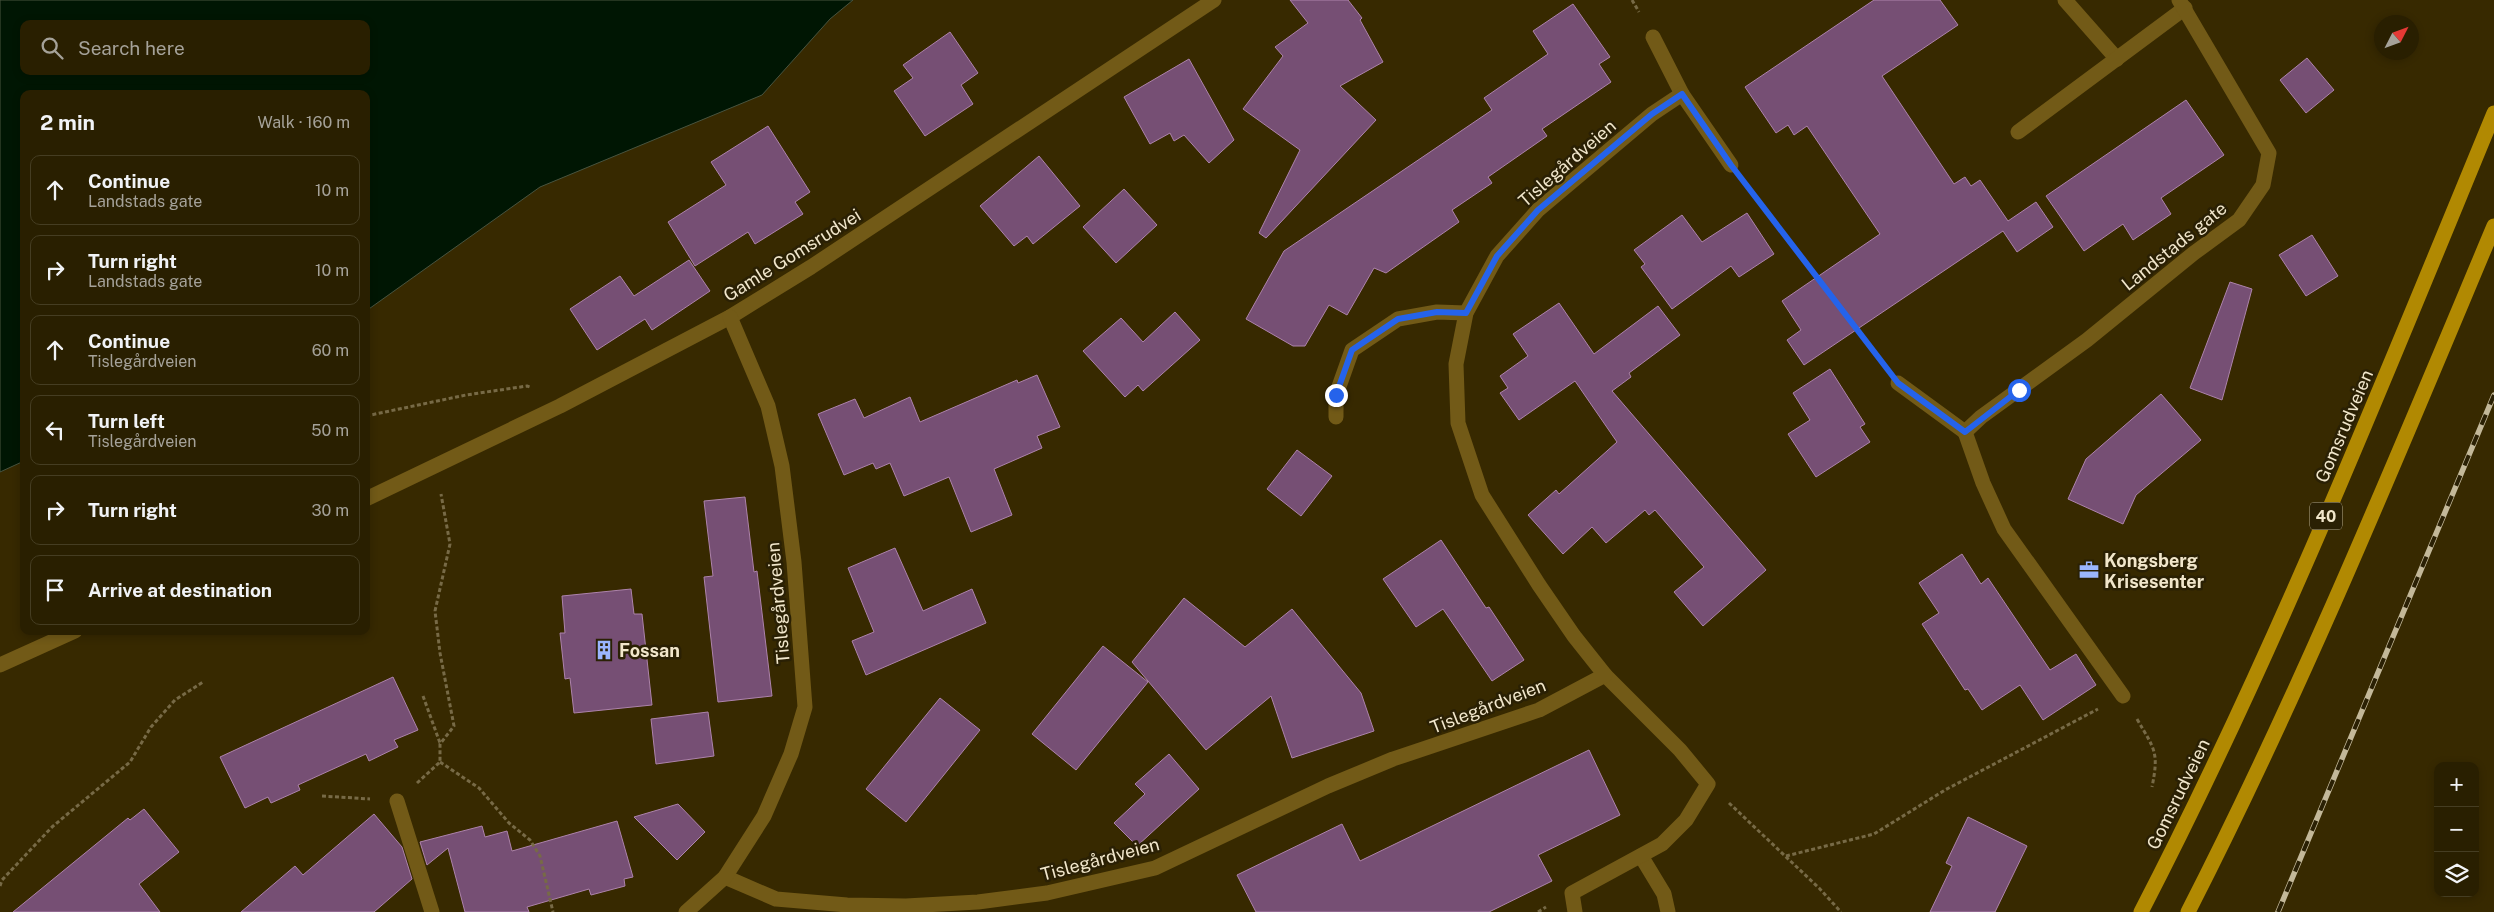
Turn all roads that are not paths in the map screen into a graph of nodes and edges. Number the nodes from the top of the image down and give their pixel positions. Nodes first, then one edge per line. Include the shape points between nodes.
1 (1214, 0) edge
2 (2065, 0) edge
3 (2187, 2) edge
4 (1653, 37) dead end
5 (2117, 59) junction
6 (1682, 94) junction
7 (2494, 113) edge
8 (2018, 132) dead end
9 (1731, 165) road end
10 (2494, 226) edge
11 (1466, 313) junction
12 (730, 317) junction
13 (1898, 383) road end
14 (1336, 417) dead end
15 (1965, 432) junction
16 (370, 497) edge
17 (66, 635) edge
18 (0, 665) edge
19 (1605, 675) junction
20 (2122, 696) road end
21 (397, 801) dead end
22 (1641, 856) junction
23 (725, 877) junction
24 (847, 908) edge
25 (432, 912) edge
26 (686, 912) edge
27 (1575, 912) edge
28 (1668, 912) edge
29 (2141, 912) edge
30 (2188, 912) edge

1 - 12 street, Gamle Gomsrudvei via 811,267
2 - 5 street
3 - 5 street
3 - 15 street, Landstads gate via 2269,153 2263,185 2239,220
4 - 6 street
5 - 8 street
6 - 9 street
6 - 11 street, Tislegårdveien via 1652,114 1538,210 1497,256
7 - 29 main road, Gomsrudveien / 40 via 2304,568 2196,802
10 - 30 main road, 40 via 2342,585
11 - 14 street via 1437,312 1398,319 1352,350 1336,395
11 - 19 street, Tislegårdveien via 1456,364 1458,423 1482,495 1539,585
12 - 16 street, Gamle Gomsrudvei via 560,406
12 - 23 street, Tislegårdveien via 768,406 782,466 806,707 791,754 764,816
13 - 15 street
15 - 20 street via 2004,529
17 - 18 street
19 - 22 street via 1680,750 1708,784 1676,832
19 - 24 street, Tislegårdveien via 1539,710 1393,759 1328,786 1154,868 1047,893 978,902
21 - 25 street
22 - 27 street via 1572,893
22 - 28 street via 1664,894
23 - 24 street, Tislegårdveien via 776,899
23 - 26 street, Tislegårdveien

